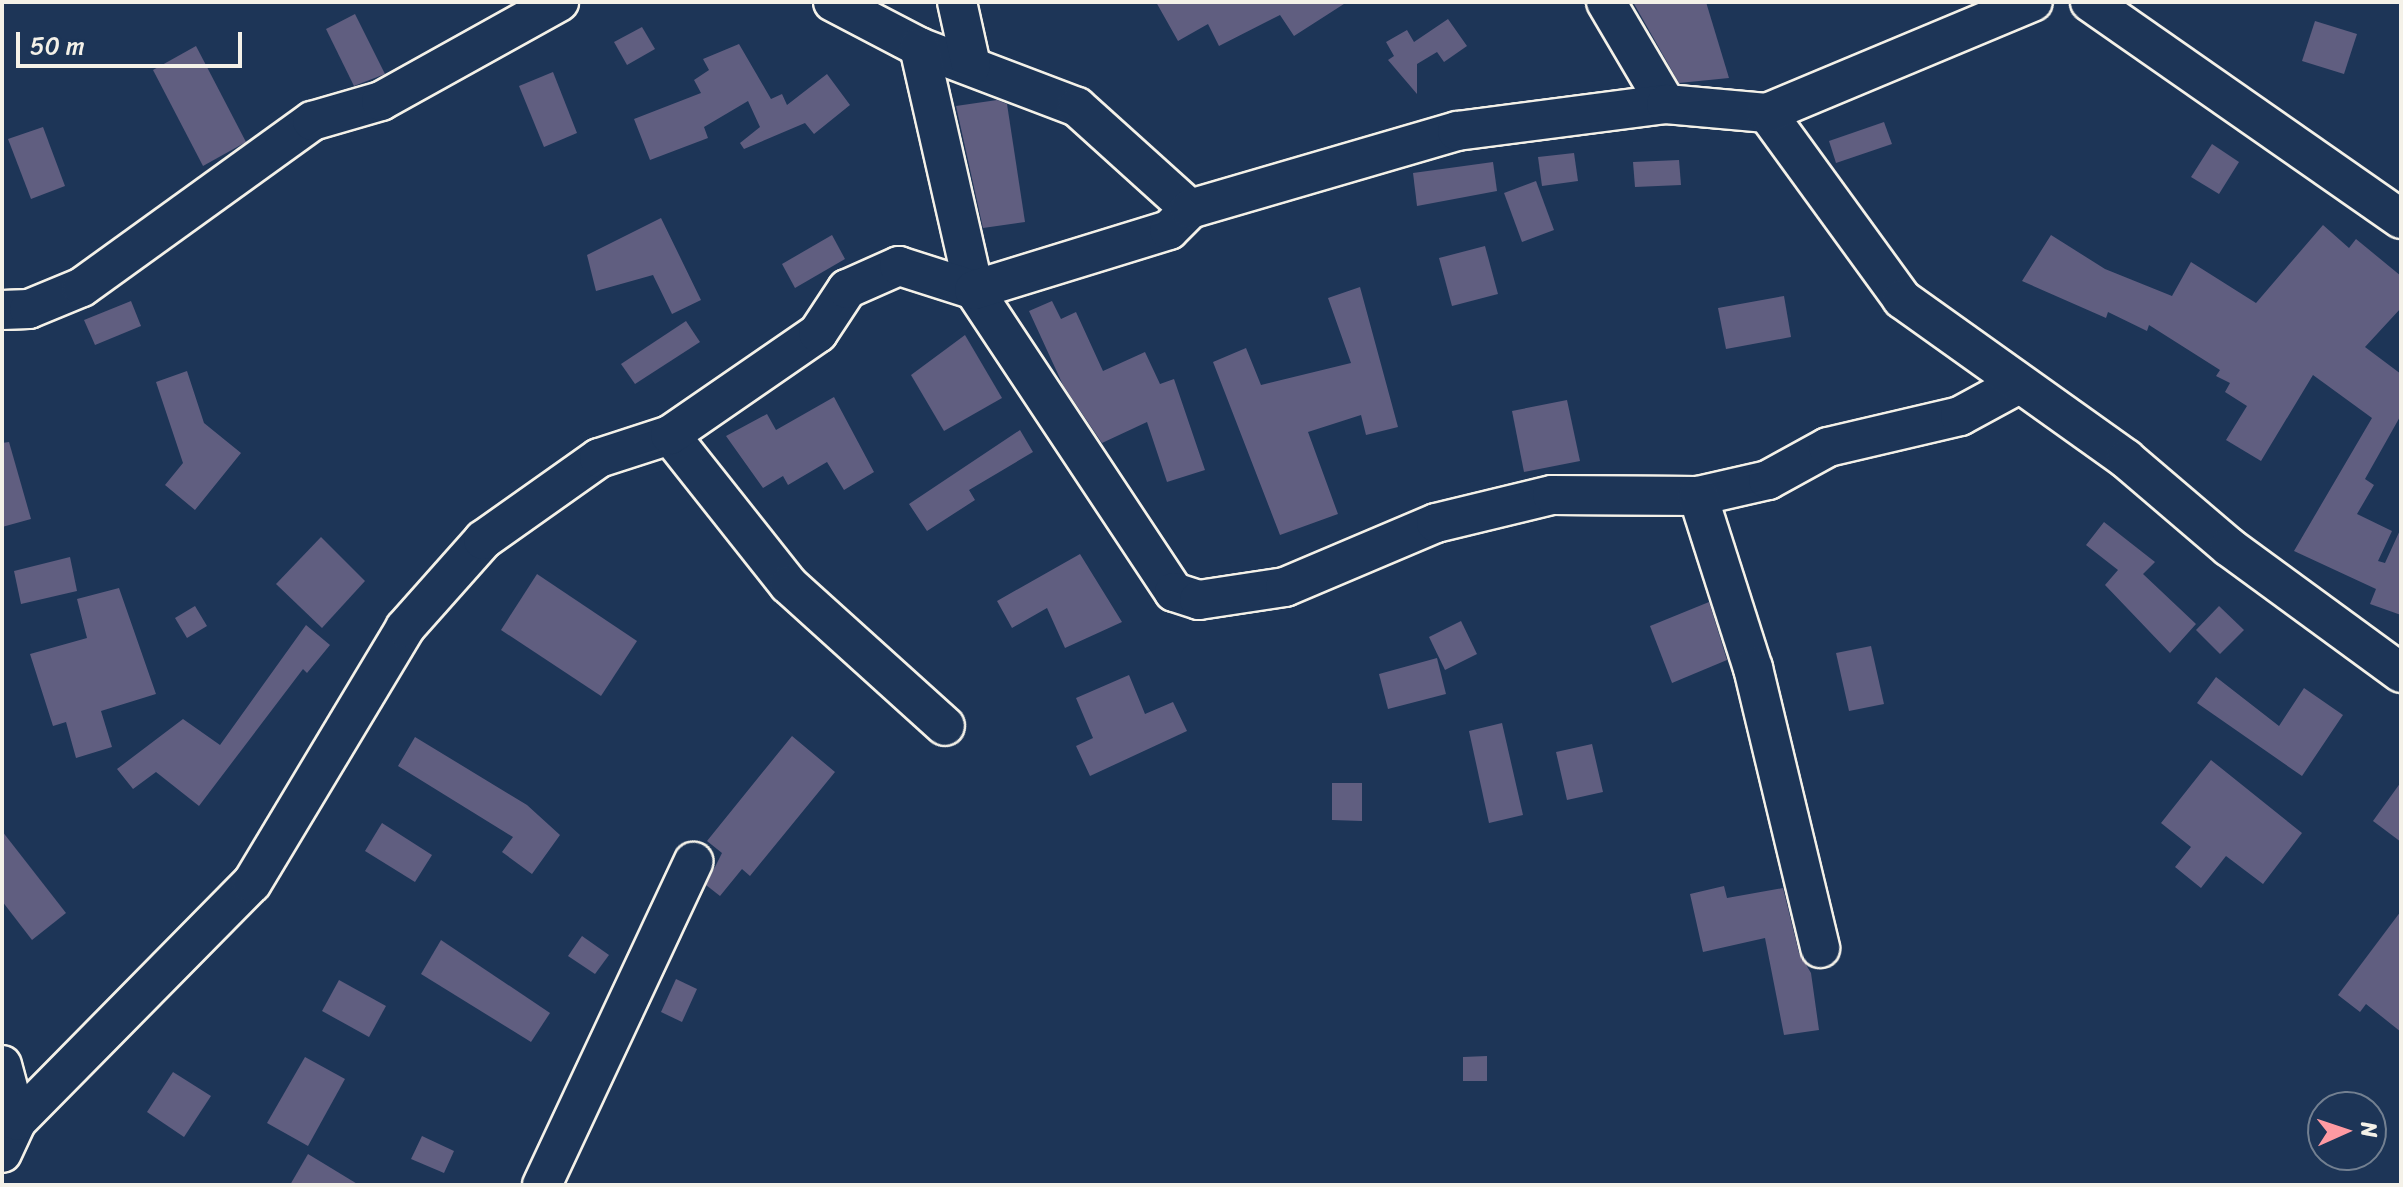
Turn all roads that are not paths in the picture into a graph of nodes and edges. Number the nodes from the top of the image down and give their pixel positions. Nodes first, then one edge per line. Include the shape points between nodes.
1 (559, 2) edge
2 (833, 2) edge
3 (957, 2) edge
4 (1606, 2) edge
5 (2031, 2) edge
6 (2090, 2) edge
7 (919, 47) junction
8 (971, 65) junction
9 (1666, 104) junction
10 (1767, 113) junction
11 (1190, 209) junction
12 (2401, 219) edge
13 (974, 290) junction
14 (2, 310) edge
15 (2017, 385) junction
16 (670, 435) junction
17 (1698, 496) junction
18 (2401, 673) edge
19 (945, 726) dead end
20 (693, 862) dead end
21 (1820, 948) dead end
22 (2, 1065) edge
23 (9, 1137) edge
24 (542, 1185) edge

1 - 14 street via 381,101 312,121 82,287 29,309
2 - 7 street
3 - 8 street
4 - 9 street
5 - 10 street
6 - 12 street
7 - 8 street
7 - 13 street
8 - 11 street via 1077,107
9 - 10 street
9 - 11 street via 1457,131
10 - 15 street via 1902,299
11 - 13 street via 1169,230
13 - 16 street via 899,266 847,289 818,333
13 - 17 street via 1174,592 1199,600 1285,587 1436,523 1552,495
15 - 17 street via 1960,416 1828,447 1768,480
15 - 18 street via 2126,459 2229,547
16 - 19 street via 789,585
16 - 23 street via 599,458 483,540 405,628 252,883
17 - 21 street via 1753,668
20 - 24 street
22 - 23 street

